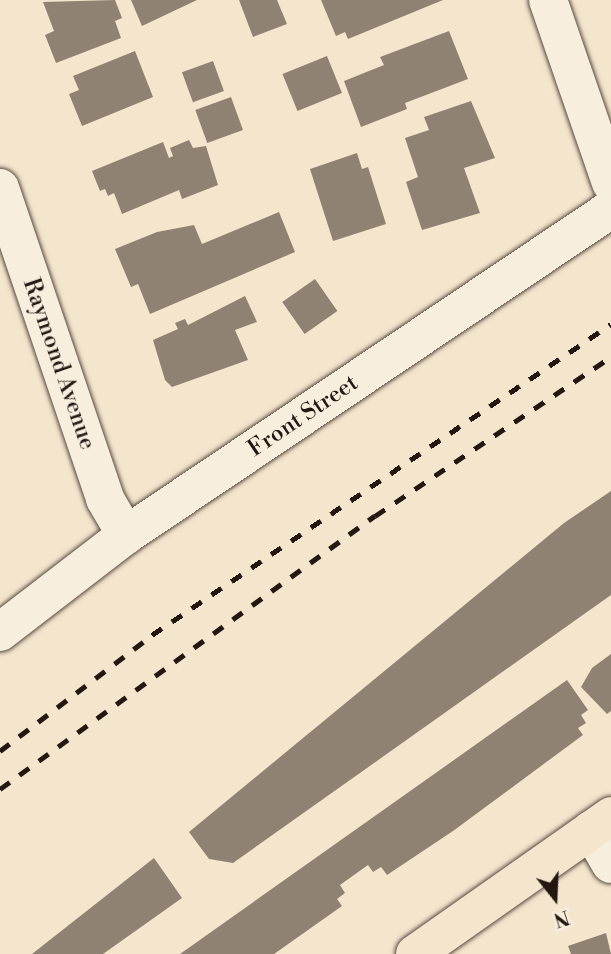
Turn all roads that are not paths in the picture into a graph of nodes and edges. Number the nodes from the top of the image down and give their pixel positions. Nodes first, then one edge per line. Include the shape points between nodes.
1 (548, 0) edge
2 (611, 183) edge
3 (0, 188) edge
4 (611, 209) edge
5 (127, 535) junction
6 (0, 632) edge
7 (601, 823) edge
8 (611, 864) edge
9 (415, 954) edge

1 - 2 street
3 - 5 street, Raymond Avenue via 105,499
4 - 5 street, Front Street
5 - 6 street, Front Street
7 - 8 street
7 - 9 main road

